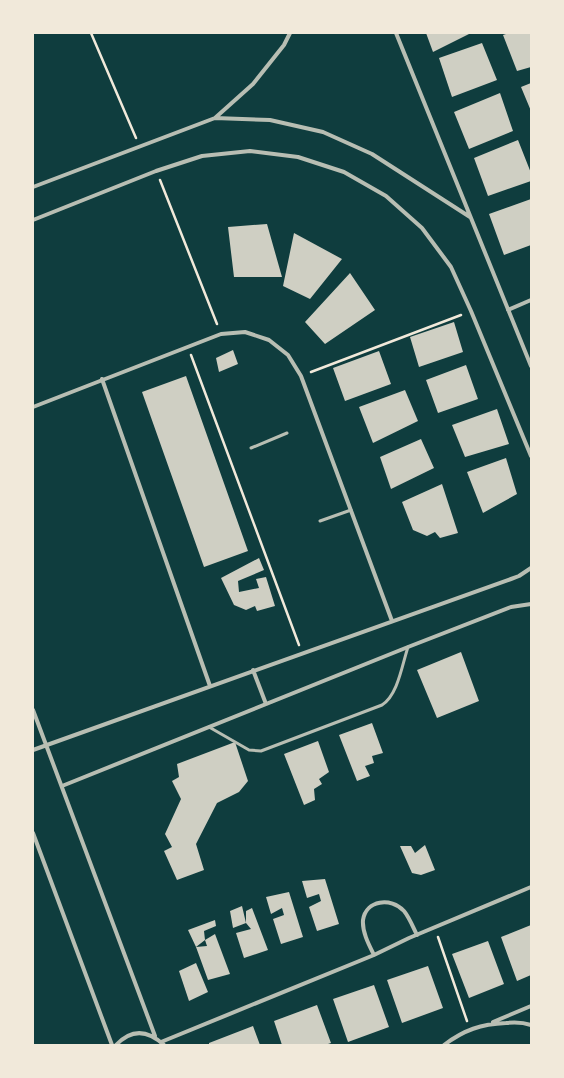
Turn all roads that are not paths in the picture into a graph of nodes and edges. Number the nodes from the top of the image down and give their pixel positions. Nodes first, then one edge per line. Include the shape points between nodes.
1 (290, 33) edge
2 (396, 33) edge
3 (215, 118) junction
4 (33, 187) edge
5 (470, 216) junction
6 (33, 220) edge
7 (531, 300) edge
8 (508, 310) junction
9 (531, 366) edge
10 (102, 379) junction
11 (33, 407) edge
12 (287, 433) dead end
13 (251, 448) dead end
14 (531, 456) edge
15 (351, 510) junction
16 (320, 521) dead end
17 (531, 568) edge
18 (531, 604) edge
19 (392, 621) junction
20 (408, 647) junction
21 (253, 670) junction
22 (210, 686) junction
23 (266, 704) junction
24 (33, 710) edge
25 (209, 727) junction
26 (46, 744) junction
27 (33, 750) edge
28 (62, 786) junction
29 (33, 832) edge
30 (531, 887) edge
31 (417, 935) junction
32 (374, 955) junction
33 (531, 1006) edge
34 (490, 1023) junction
35 (531, 1025) edge
36 (155, 1036) junction
37 (163, 1043) edge
38 (112, 1045) edge
39 (116, 1045) edge
40 (444, 1045) edge

1 - 3 street via 284,45 253,84
2 - 5 street
3 - 4 street
3 - 5 street via 270,120 322,132 372,154
5 - 8 street
6 - 14 street via 156,170 202,156 250,151 298,157 344,172 386,196 422,228 450,267
7 - 8 street
8 - 9 street
10 - 11 street
10 - 15 street via 221,334 245,332 269,340 288,355 301,376
10 - 22 street
12 - 13 lane
15 - 16 lane
15 - 19 street
17 - 19 street via 519,576
18 - 20 street via 511,607
19 - 21 street
20 - 23 street
20 - 25 lane via 393,694 382,705 261,751 248,750
21 - 22 street
21 - 23 street
22 - 26 street
23 - 25 street
24 - 26 street
25 - 28 street
26 - 27 street
26 - 28 street
28 - 36 street
29 - 38 street
30 - 31 street
31 - 32 street
31 - 32 street via 404,911 389,902 376,904 367,910 363,920 365,934
32 - 37 street
33 - 34 street
34 - 35 street via 522,1022
34 - 40 street via 470,1029
36 - 37 street
36 - 39 street via 139,1032 124,1036

